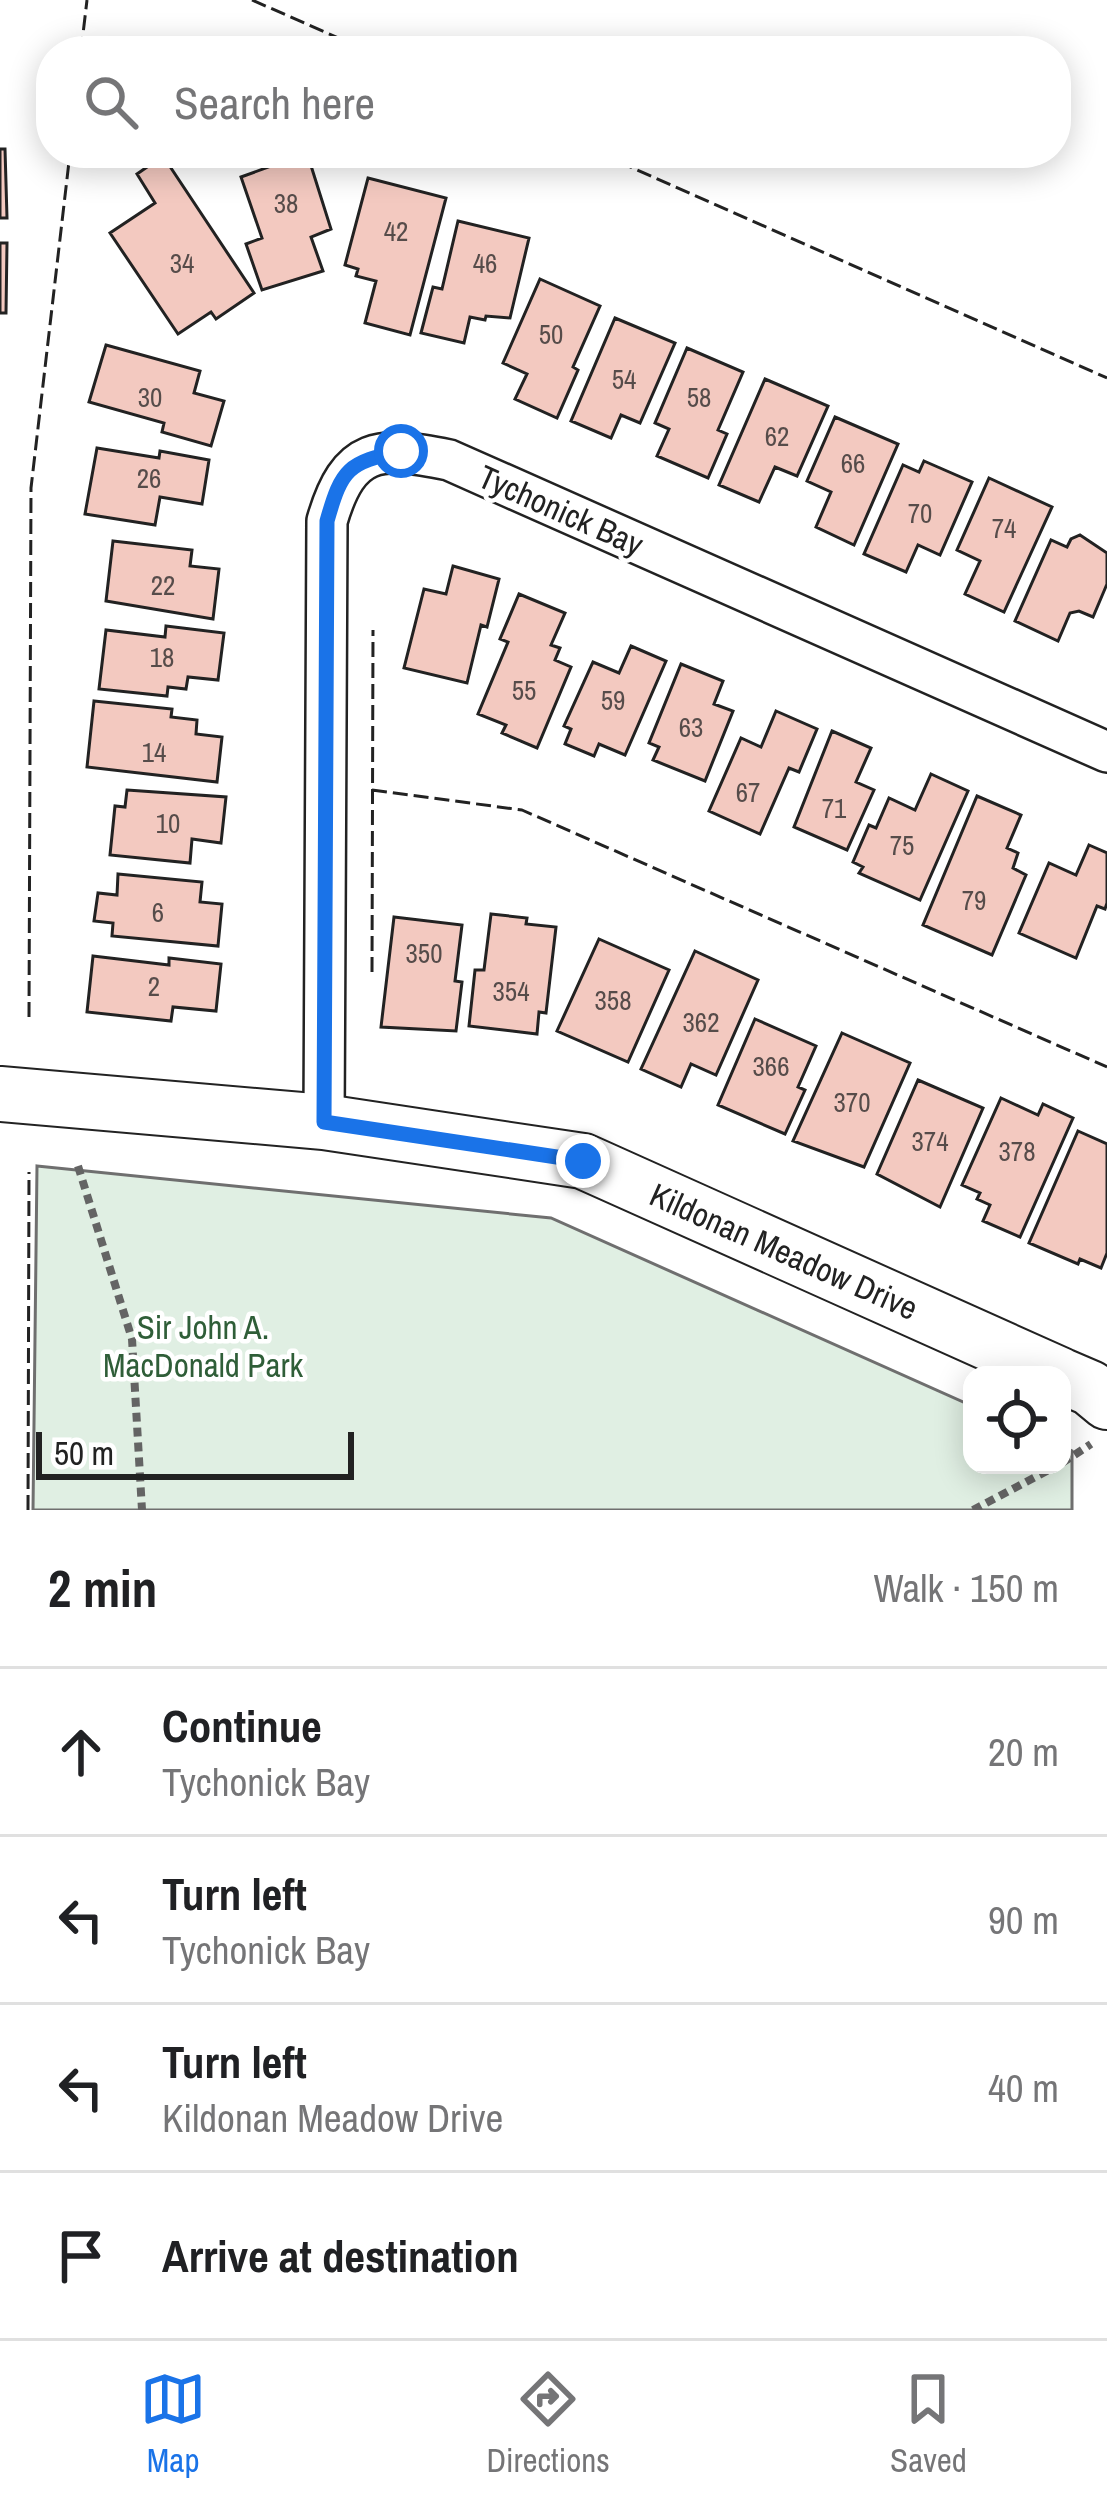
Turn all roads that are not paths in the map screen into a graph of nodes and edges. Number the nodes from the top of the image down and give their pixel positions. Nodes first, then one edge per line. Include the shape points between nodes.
1 (1107, 752) edge
2 (0, 1094) edge
3 (324, 1122) junction
4 (1041, 1366) edge
5 (1071, 1379) edge
6 (1107, 1402) edge

1 - 3 street, Tychonick Bay via 449,460 401,451 358,460 337,487 327,521
2 - 3 street, Kildonan Meadow Drive
3 - 4 street, Kildonan Meadow Drive via 583,1161
5 - 6 street, Kildonan Meadow Drive

